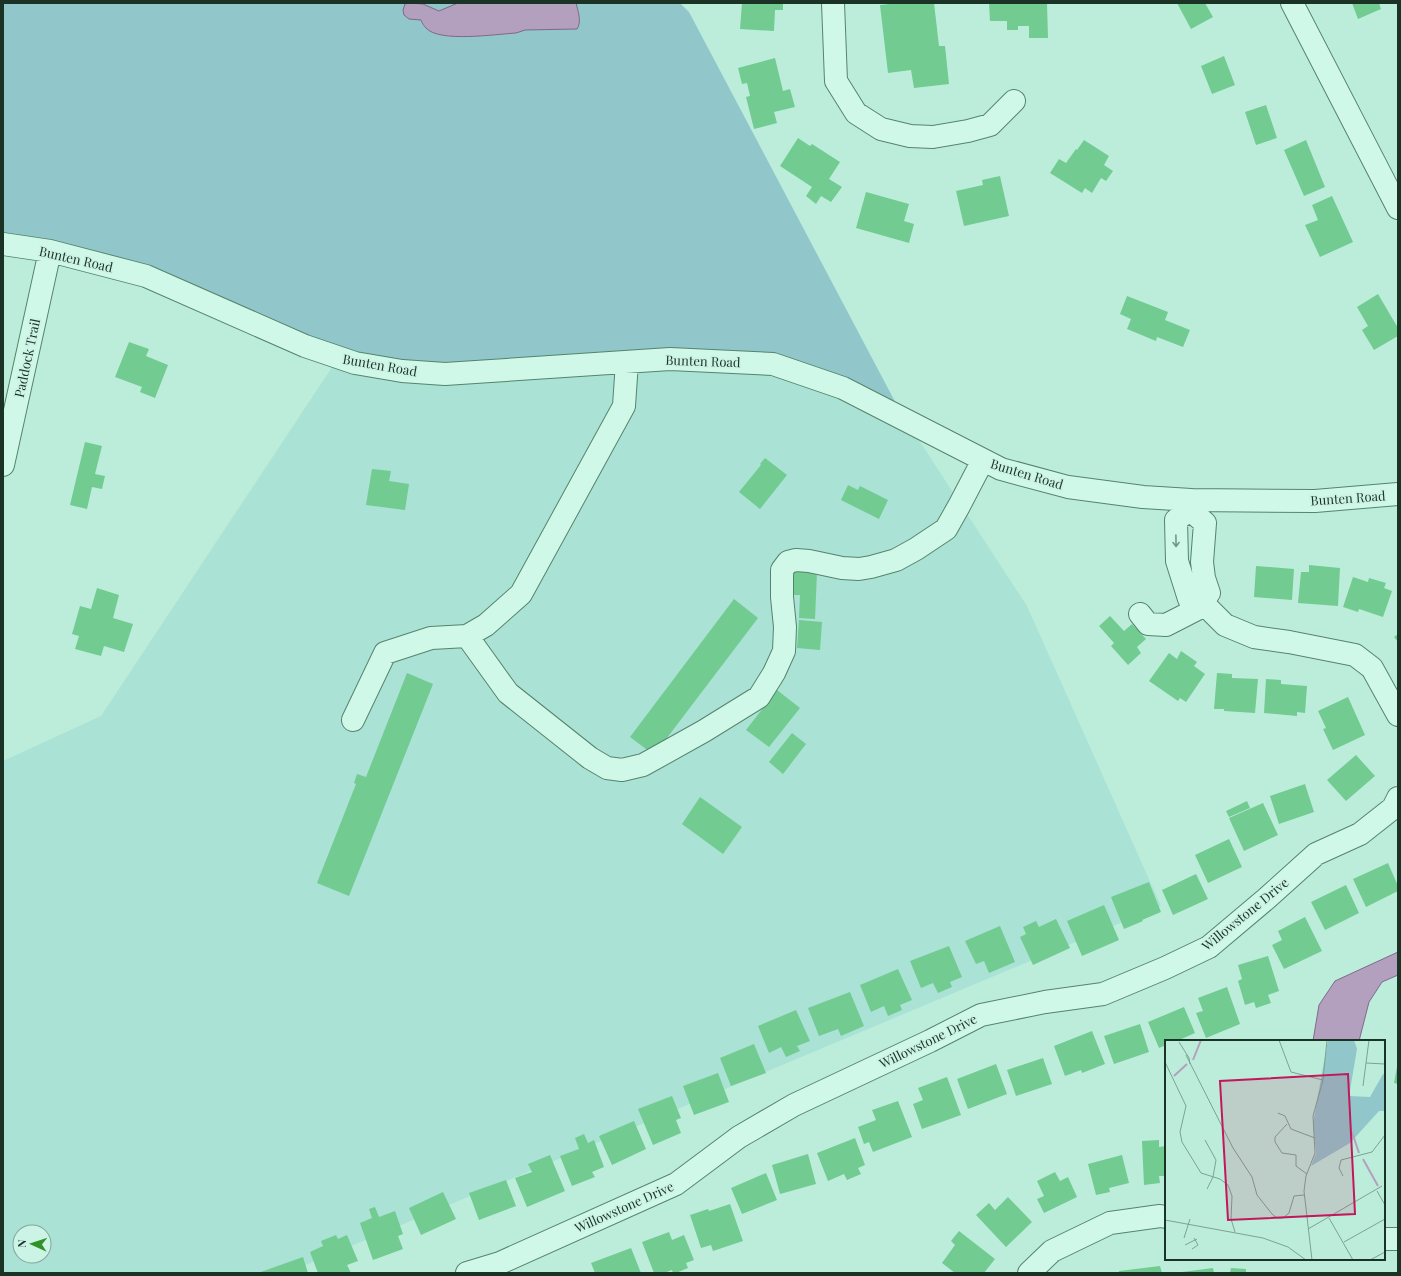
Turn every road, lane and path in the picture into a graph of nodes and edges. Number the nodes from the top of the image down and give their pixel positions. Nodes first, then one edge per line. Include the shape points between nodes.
1 (833, 3) edge
2 (1292, 3) edge
3 (1014, 101) dead end
4 (1398, 208) edge
5 (3, 244) edge
6 (50, 252) junction
7 (627, 362) junction
8 (983, 460) junction
9 (3, 465) edge
10 (1398, 494) edge
11 (1191, 505) junction
12 (1203, 569) junction
13 (1181, 573) junction
14 (1204, 603) junction
15 (1140, 614) dead end
16 (467, 636) junction
17 (1398, 716) edge
18 (353, 720) dead end
19 (1398, 798) edge
20 (1165, 1217) edge
21 (1385, 1239) edge
22 (1398, 1239) edge
23 (467, 1273) edge
24 (1029, 1273) edge

1 - 3 street via 836,81 856,113 881,129 925,137 968,131 990,125
2 - 4 street
5 - 6 street, Bunten Road
6 - 7 street, Bunten Road via 146,276 305,346 355,363 402,372 445,374
6 - 9 street, Paddock Trail
7 - 8 street, Bunten Road via 670,359 773,364 843,388
7 - 16 street via 624,406 521,594 486,625
8 - 11 street, Bunten Road via 1002,469 1068,487
8 - 16 street via 946,529 896,560 859,569 809,561 788,562 782,570 784,651 759,697 643,764 622,770 607,768 590,758 508,693
10 - 11 street, Bunten Road via 1315,501
11 - 12 street via 1204,523
11 -> 13 street via 1176,520 1177,561
12 - 13 street
12 - 14 street via 1209,593
13 - 14 street via 1189,599
14 - 15 street via 1166,625 1148,624
14 - 17 street via 1225,625 1254,637 1355,655 1372,668
16 - 18 street via 431,638 385,653
19 - 23 street, Willowstone Drive via 1393,808 1360,834 1316,854 1209,946 1103,994 981,1015 794,1105 739,1137 676,1184 500,1263
20 - 24 street via 1110,1223 1052,1251
21 - 22 street

